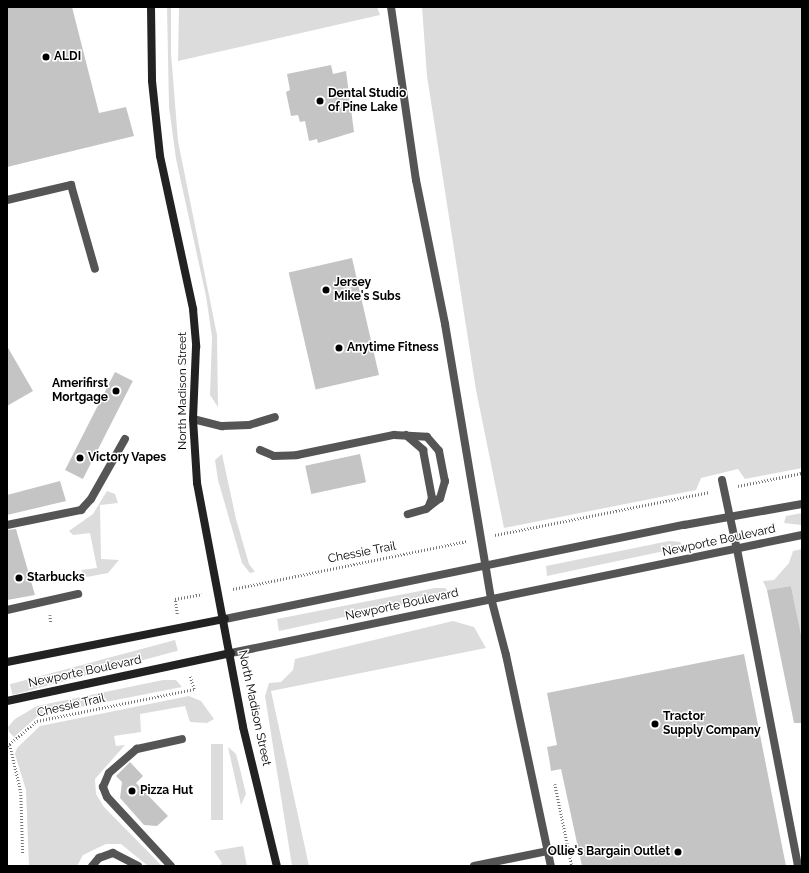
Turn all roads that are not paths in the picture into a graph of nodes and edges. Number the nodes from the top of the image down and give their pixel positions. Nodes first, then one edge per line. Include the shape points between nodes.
1 (151, 7) edge
2 (391, 7) edge
3 (7, 200) edge
4 (95, 269) dead end
5 (275, 417) dead end
6 (193, 419) junction
7 (406, 435) junction
8 (125, 439) dead end
9 (260, 450) dead end
10 (722, 480) dead end
11 (802, 504) edge
12 (430, 506) junction
13 (408, 514) dead end
14 (730, 518) junction
15 (7, 525) edge
16 (802, 536) edge
17 (737, 549) junction
18 (484, 565) junction
19 (78, 594) dead end
20 (491, 598) junction
21 (7, 610) edge
22 (225, 619) junction
23 (231, 653) junction
24 (7, 662) edge
25 (7, 701) edge
26 (182, 739) dead end
27 (548, 851) junction
28 (92, 866) edge
29 (138, 866) edge
30 (171, 866) edge
31 (276, 866) edge
32 (474, 866) edge
33 (551, 866) edge
34 (798, 866) edge

1 - 6 street, North Madison Street via 152,81 160,156 193,309 196,348
2 - 18 street via 415,172 445,324
3 - 4 street via 71,185
5 - 6 street via 249,425 222,426
6 - 22 street, North Madison Street via 197,483
7 - 9 street via 297,455 274,456
7 - 12 street via 424,450 432,498
7 - 12 street via 427,437 439,451 445,481 440,498
8 - 15 street via 91,499 80,510
10 - 14 street
11 - 14 street, Newporte Boulevard
12 - 13 street
14 - 17 street
14 - 18 street, Newporte Boulevard
16 - 17 street, Newporte Boulevard
17 - 20 street, Newporte Boulevard
17 - 34 street
18 - 20 street
18 - 22 street, Newporte Boulevard
19 - 21 street
20 - 23 street, Newporte Boulevard
20 - 27 street via 506,655
22 - 23 street, North Madison Street
22 - 24 street, Newporte Boulevard
23 - 25 street, Newporte Boulevard
23 - 31 street, North Madison Street via 243,727
26 - 30 street via 137,749 108,774 103,787 107,797
27 - 32 street
27 - 33 street
28 - 29 street via 99,858 113,853

